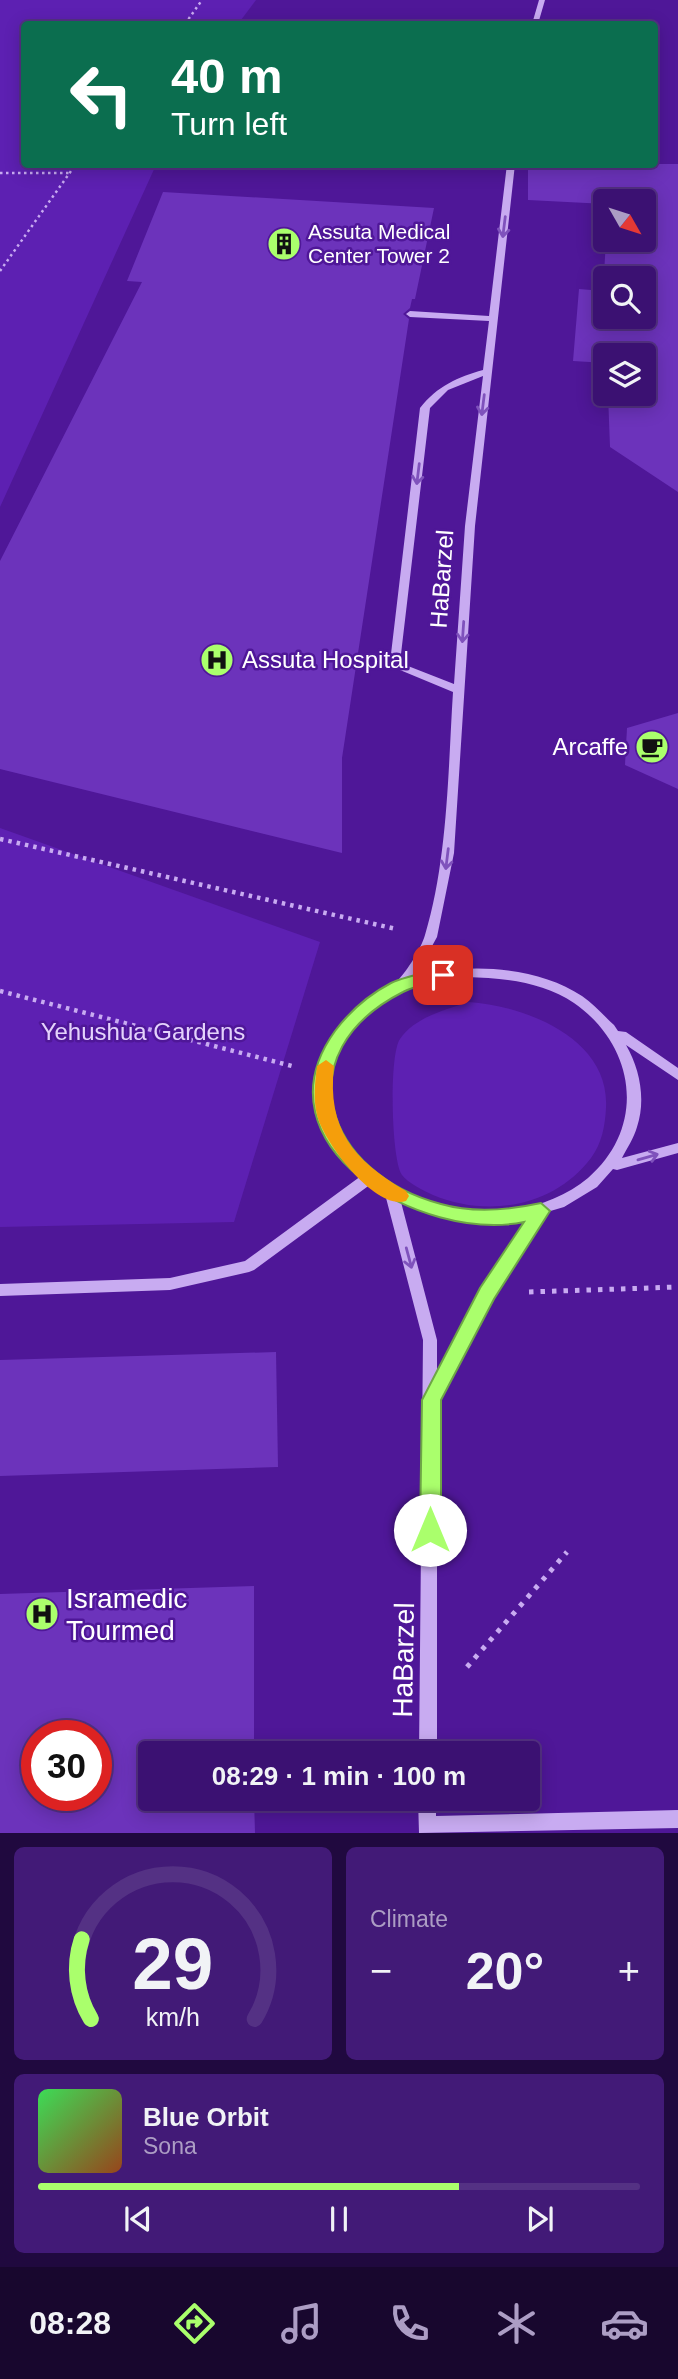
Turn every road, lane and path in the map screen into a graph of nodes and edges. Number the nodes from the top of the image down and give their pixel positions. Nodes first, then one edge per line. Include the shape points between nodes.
1 (202, 0) edge
2 (542, 0) edge
3 (187, 21) edge
4 (536, 21) edge
5 (73, 168) edge
6 (510, 168) edge
7 (0, 173) edge
8 (70, 173) junction
9 (0, 271) edge
10 (410, 314) dead end
11 (494, 319) junction
12 (488, 371) junction
13 (459, 690) junction
14 (0, 839) edge
15 (431, 937) junction
16 (398, 987) junction
17 (0, 991) edge
18 (612, 1028) junction
19 (323, 1074) junction
20 (678, 1075) edge
21 (678, 1148) edge
22 (617, 1165) junction
23 (369, 1178) junction
24 (391, 1192) junction
25 (541, 1211) junction
26 (678, 1287) edge
27 (0, 1290) edge
28 (487, 1293) junction
29 (432, 1400) junction
30 (568, 1552) dead end
31 (429, 1711) junction
32 (428, 1741) edge
33 (427, 1811) edge
34 (678, 1819) edge
35 (427, 1829) edge

1 - 3 path
2 - 4 street
5 - 8 path
6 -> 11 street, HaBarzel
7 - 8 path
8 - 9 path
10 - 11 street
11 - 12 street, HaBarzel
12 -> 13 street, HaBarzel via 470,526
12 -> 13 street via 454,382 435,394 425,408 396,654 404,668
13 -> 15 street, HaBarzel via 448,853
14 - 15 path
15 - 16 street, HaBarzel
16 - 18 street via 467,972 514,975 579,1000
16 - 19 street via 376,999 342,1031
17 - 19 path
18 - 20 street
18 - 22 street via 626,1046 641,1086 638,1127
19 - 23 street via 326,1117 335,1139
22 -> 21 street
22 - 25 street via 585,1193
23 - 24 street
23 - 27 street via 249,1266 170,1284
24 - 25 street via 463,1216
24 -> 29 street, HaBarzel via 430,1340
25 - 28 street, HaBarzel
26 - 28 path
28 - 29 street, HaBarzel
29 - 31 street, HaBarzel
30 - 31 path
31 - 32 street, HaBarzel
33 - 35 street
34 - 35 street

